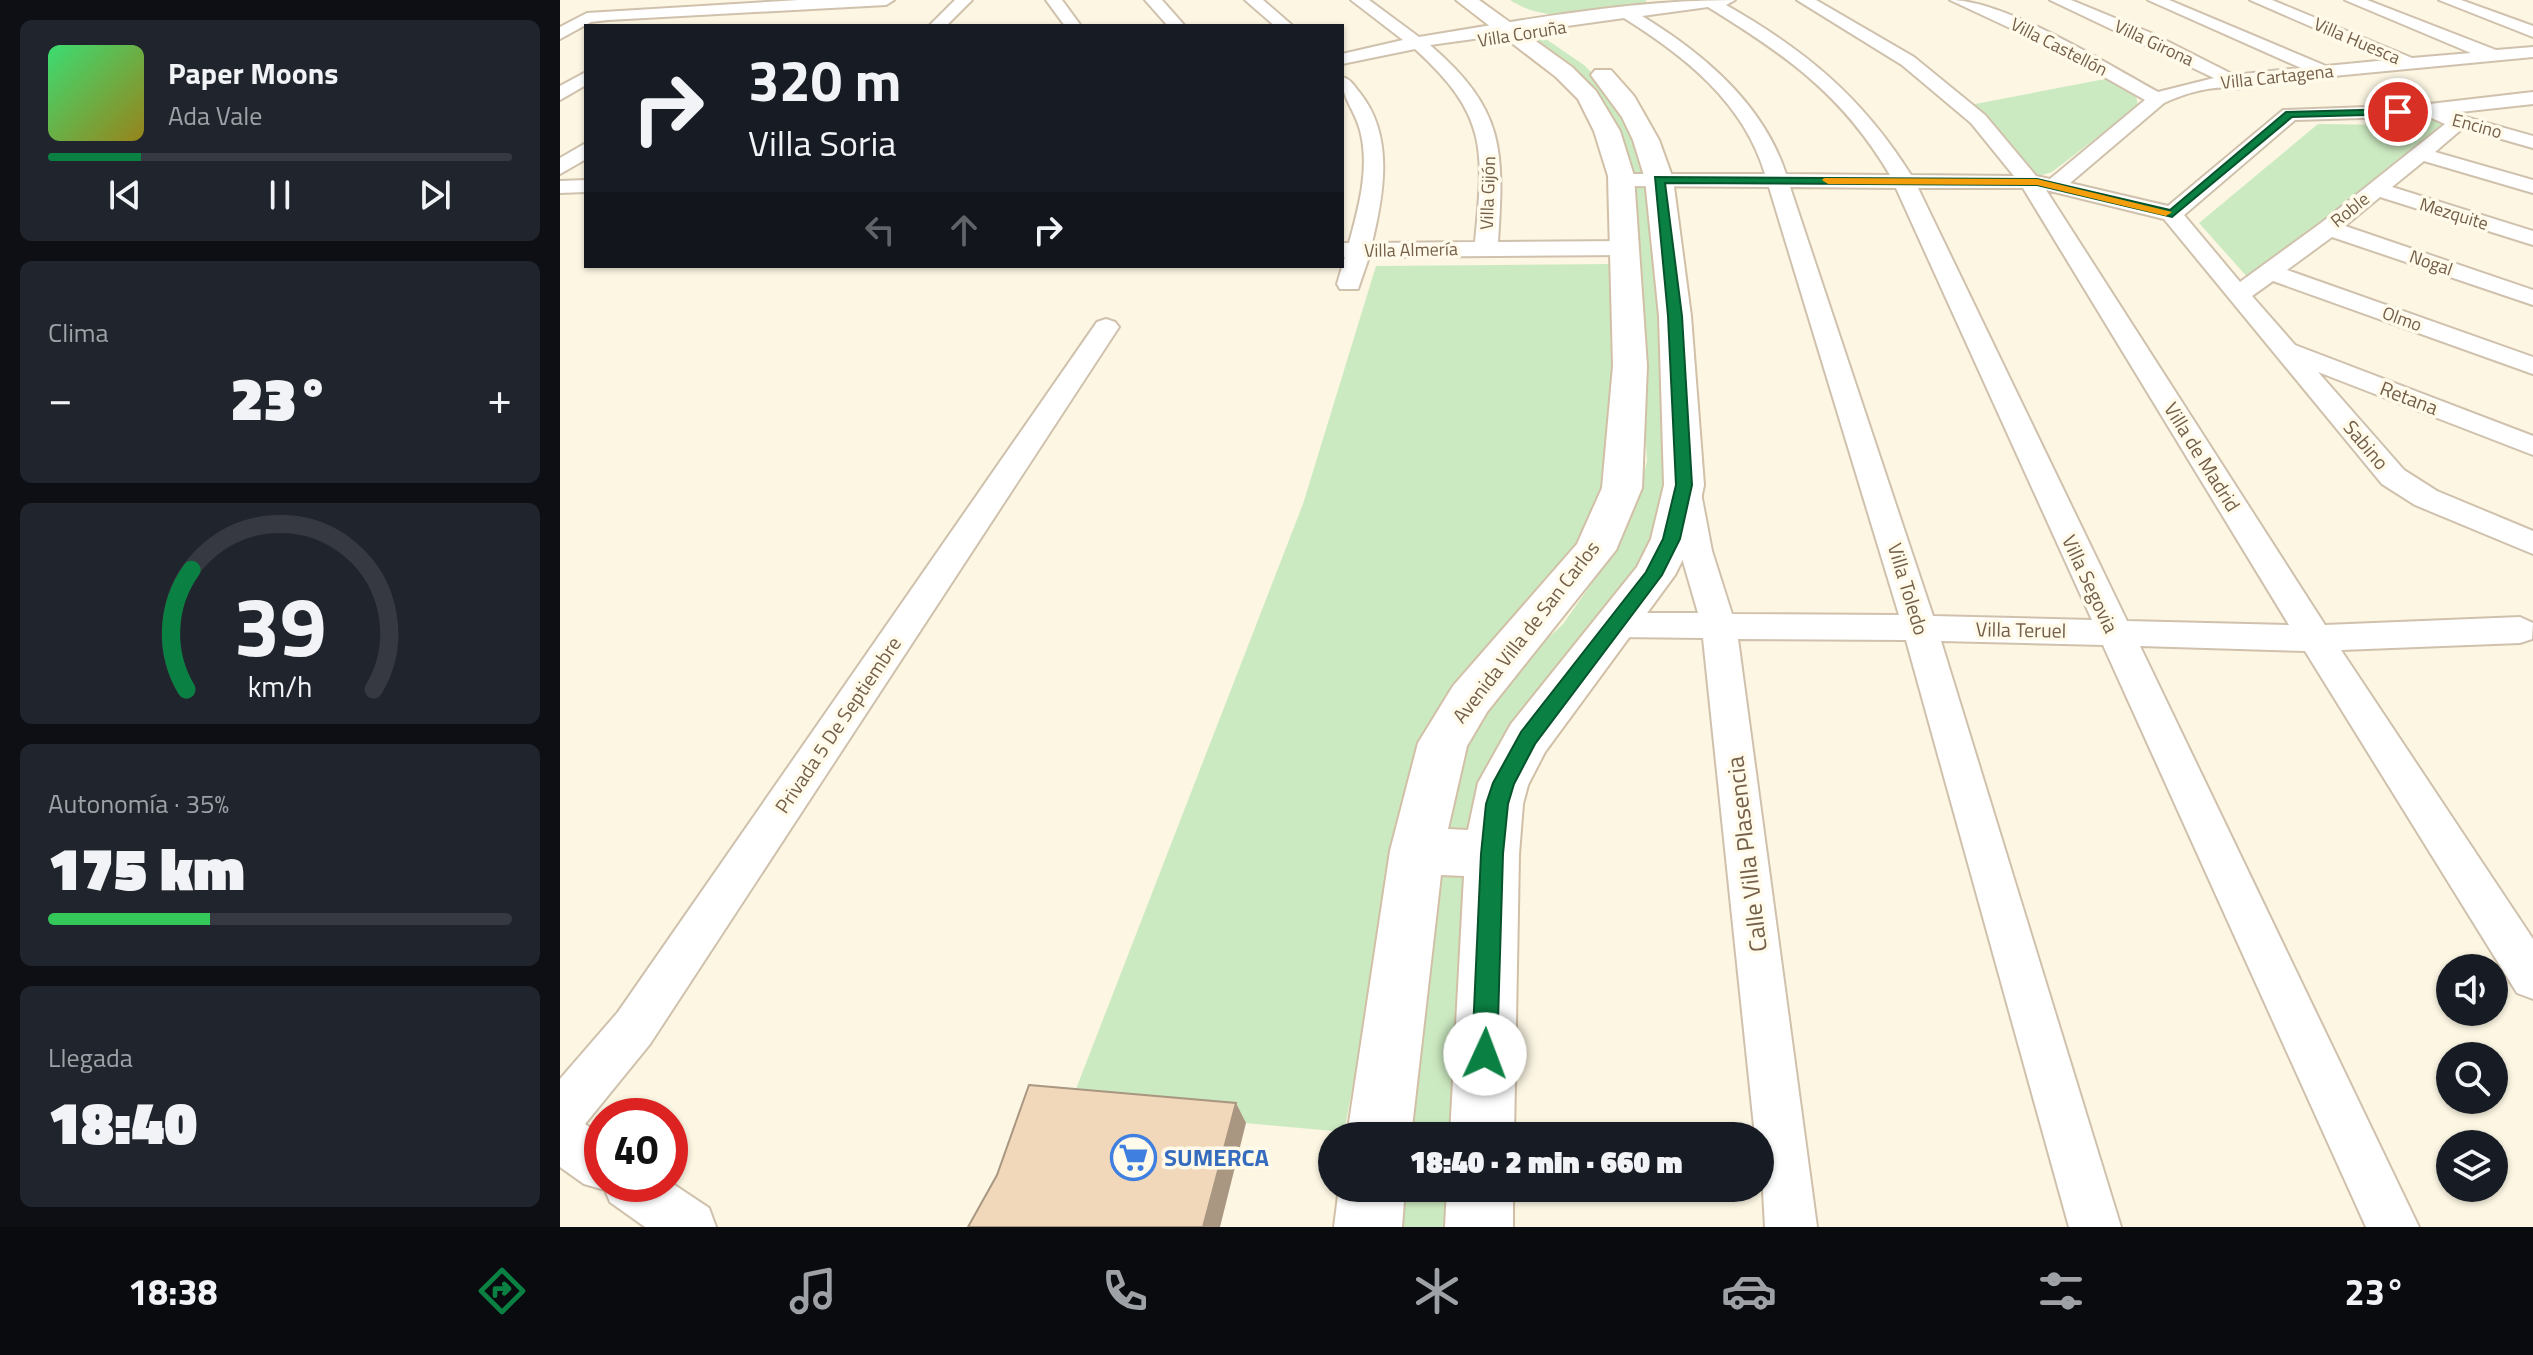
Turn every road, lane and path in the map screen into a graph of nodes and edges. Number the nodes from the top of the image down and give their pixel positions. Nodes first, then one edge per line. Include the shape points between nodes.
1 (886, 0) edge
2 (1054, 0) edge
3 (1153, 0) edge
4 (1253, 0) edge
5 (1359, 0) edge
6 (1466, 0) edge
7 (1805, 0) edge
8 (1958, 0) edge
9 (2058, 0) edge
10 (2156, 0) edge
11 (2258, 0) edge
12 (2353, 0) edge
13 (2447, 0) edge
14 (867, 1) edge
15 (1718, 1) edge
16 (698, 3) edge
17 (780, 6) junction
18 (958, 13) edge
19 (1634, 13) junction
20 (847, 18) dead end
21 (669, 19) edge
22 (1521, 23) edge
23 (755, 24) edge
24 (940, 24) edge
25 (1072, 24) edge
26 (1175, 24) edge
27 (1283, 24) edge
28 (2533, 32) edge
29 (560, 34) edge
30 (1422, 45) junction
31 (2533, 52) edge
32 (2495, 56) junction
33 (1344, 59) edge
34 (2411, 64) junction
35 (2326, 72) junction
36 (584, 77) edge
37 (560, 78) edge
38 (584, 78) edge
39 (2233, 80) junction
40 (1344, 85) edge
41 (560, 94) edge
42 (2256, 94) dead end
43 (2157, 99) junction
44 (2530, 99) edge
45 (2421, 111) junction
46 (2459, 122) junction
47 (2533, 142) edge
48 (584, 150) edge
49 (2418, 153) junction
50 (560, 168) edge
51 (1640, 179) junction
52 (1779, 180) junction
53 (1904, 181) junction
54 (2042, 183) junction
55 (584, 186) edge
56 (560, 187) edge
57 (2533, 187) edge
58 (2375, 189) junction
59 (2172, 214) junction
60 (2329, 228) junction
61 (2533, 238) edge
62 (1624, 248) junction
63 (1486, 249) junction
64 (1350, 250) edge
65 (2271, 272) junction
66 (1349, 284) dead end
67 (2239, 294) junction
68 (2533, 298) edge
69 (1106, 327) dead end
70 (2285, 350) junction
71 (2533, 366) edge
72 (2533, 446) edge
73 (1623, 480) junction
74 (1684, 485) junction
75 (2533, 543) edge
76 (1617, 625) junction
77 (1719, 627) junction
78 (2529, 627) edge
79 (1920, 628) junction
80 (2112, 632) junction
81 (2315, 638) junction
82 (1417, 851) junction
83 (1492, 854) junction
84 (2533, 978) edge
85 (560, 1116) edge
86 (1381, 1122) edge
87 (1482, 1122) edge
88 (560, 1137) edge
89 (584, 1154) edge
90 (654, 1202) edge
91 (1371, 1202) edge
92 (1480, 1202) edge
93 (690, 1227) edge
94 (1368, 1227) edge
95 (1479, 1227) edge
96 (1791, 1227) edge
97 (2095, 1227) edge
98 (2393, 1227) edge

1 - 14 street
2 - 25 street
3 - 26 street
4 - 27 street
5 - 30 street, Villa Gijón
6 - 22 street, Avenida Villa de San Carlos
7 - 54 street, Villa de Madrid via 1908,61 1978,119
8 - 43 street, Villa Castellón via 2059,44
9 - 39 street, Villa Girona
10 - 35 street
11 - 34 street, Villa Huesca
12 - 32 street
13 - 28 street
14 - 17 street
14 - 20 street
15 - 19 street, Villa Coruña
15 - 53 street, Villa Segovia via 1791,52 1831,88 1887,152
16 - 17 street
16 - 21 street
17 - 23 street
18 - 24 street
19 - 22 street, Villa Coruña
19 - 52 street, Villa Toledo via 1729,90 1754,124
21 - 29 street via 592,17
22 - 30 street, Villa Coruña
22 - 51 street, Avenida Villa de San Carlos via 1588,96
30 - 33 street, Villa Coruña
30 - 63 street, Villa Gijón via 1466,92 1485,129 1491,172
31 - 32 street, Villa Cartagena
32 - 34 street, Villa Cartagena
34 - 35 street, Villa Cartagena
35 - 39 street, Villa Cartagena
36 - 37 street
38 - 41 street
39 - 42 street, Villa Girona
39 - 43 street, Villa Cartagena
40 - 64 street via 1363,111 1374,167
43 - 54 street, Villa Cartagena
44 - 45 street
45 - 46 street, Encino
45 - 59 street via 2284,111
46 - 47 street, Encino
46 - 49 street, Roble
48 - 50 street
49 - 57 street
49 - 58 street, Roble
51 - 52 street
51 - 62 street, Avenida Villa de San Carlos
51 - 74 street, Avenida Villa de San Carlos via 1675,316
52 - 53 street
52 - 79 street, Villa Toledo
53 - 54 street
53 - 80 street, Villa Segovia
54 - 59 street
54 - 81 street, Villa de Madrid
55 - 56 street
58 - 60 street, Roble
58 - 61 street, Mezquite
59 - 67 street, Sabino
60 - 65 street, Roble
60 - 68 street, Nogal
62 - 63 street, Villa Almería
62 - 73 street, Avenida Villa de San Carlos via 1630,366
63 - 64 street, Villa Almería
64 - 66 street
65 - 67 street, Roble
65 - 71 street, Olmo
67 - 70 street, Sabino
69 - 85 street, Privada 5 De Septiembre via 634,1028
70 - 72 street, Retana
70 - 75 street, Sabino via 2398,482
73 - 74 street
73 - 82 street, Avenida Villa de San Carlos via 1595,550 1454,723 1443,743
74 - 76 street, Avenida Villa de San Carlos via 1666,552
74 - 77 street, Calle Villa Plasencia via 1696,551
76 - 77 street, Villa Teruel
76 - 83 street, Avenida Villa de San Carlos via 1552,705 1513,765 1497,804
77 - 79 street, Villa Teruel
77 - 96 street, Calle Villa Plasencia
78 - 81 street, Villa Teruel
79 - 80 street, Villa Teruel
79 - 97 street, Villa Toledo
80 - 81 street, Villa Teruel
80 - 98 street, Villa Segovia
81 - 84 street, Villa de Madrid
82 - 83 street
82 - 86 street, Avenida Villa de San Carlos
83 - 87 street, Avenida Villa de San Carlos
88 - 89 street
90 - 93 street
91 - 94 street
92 - 95 street

